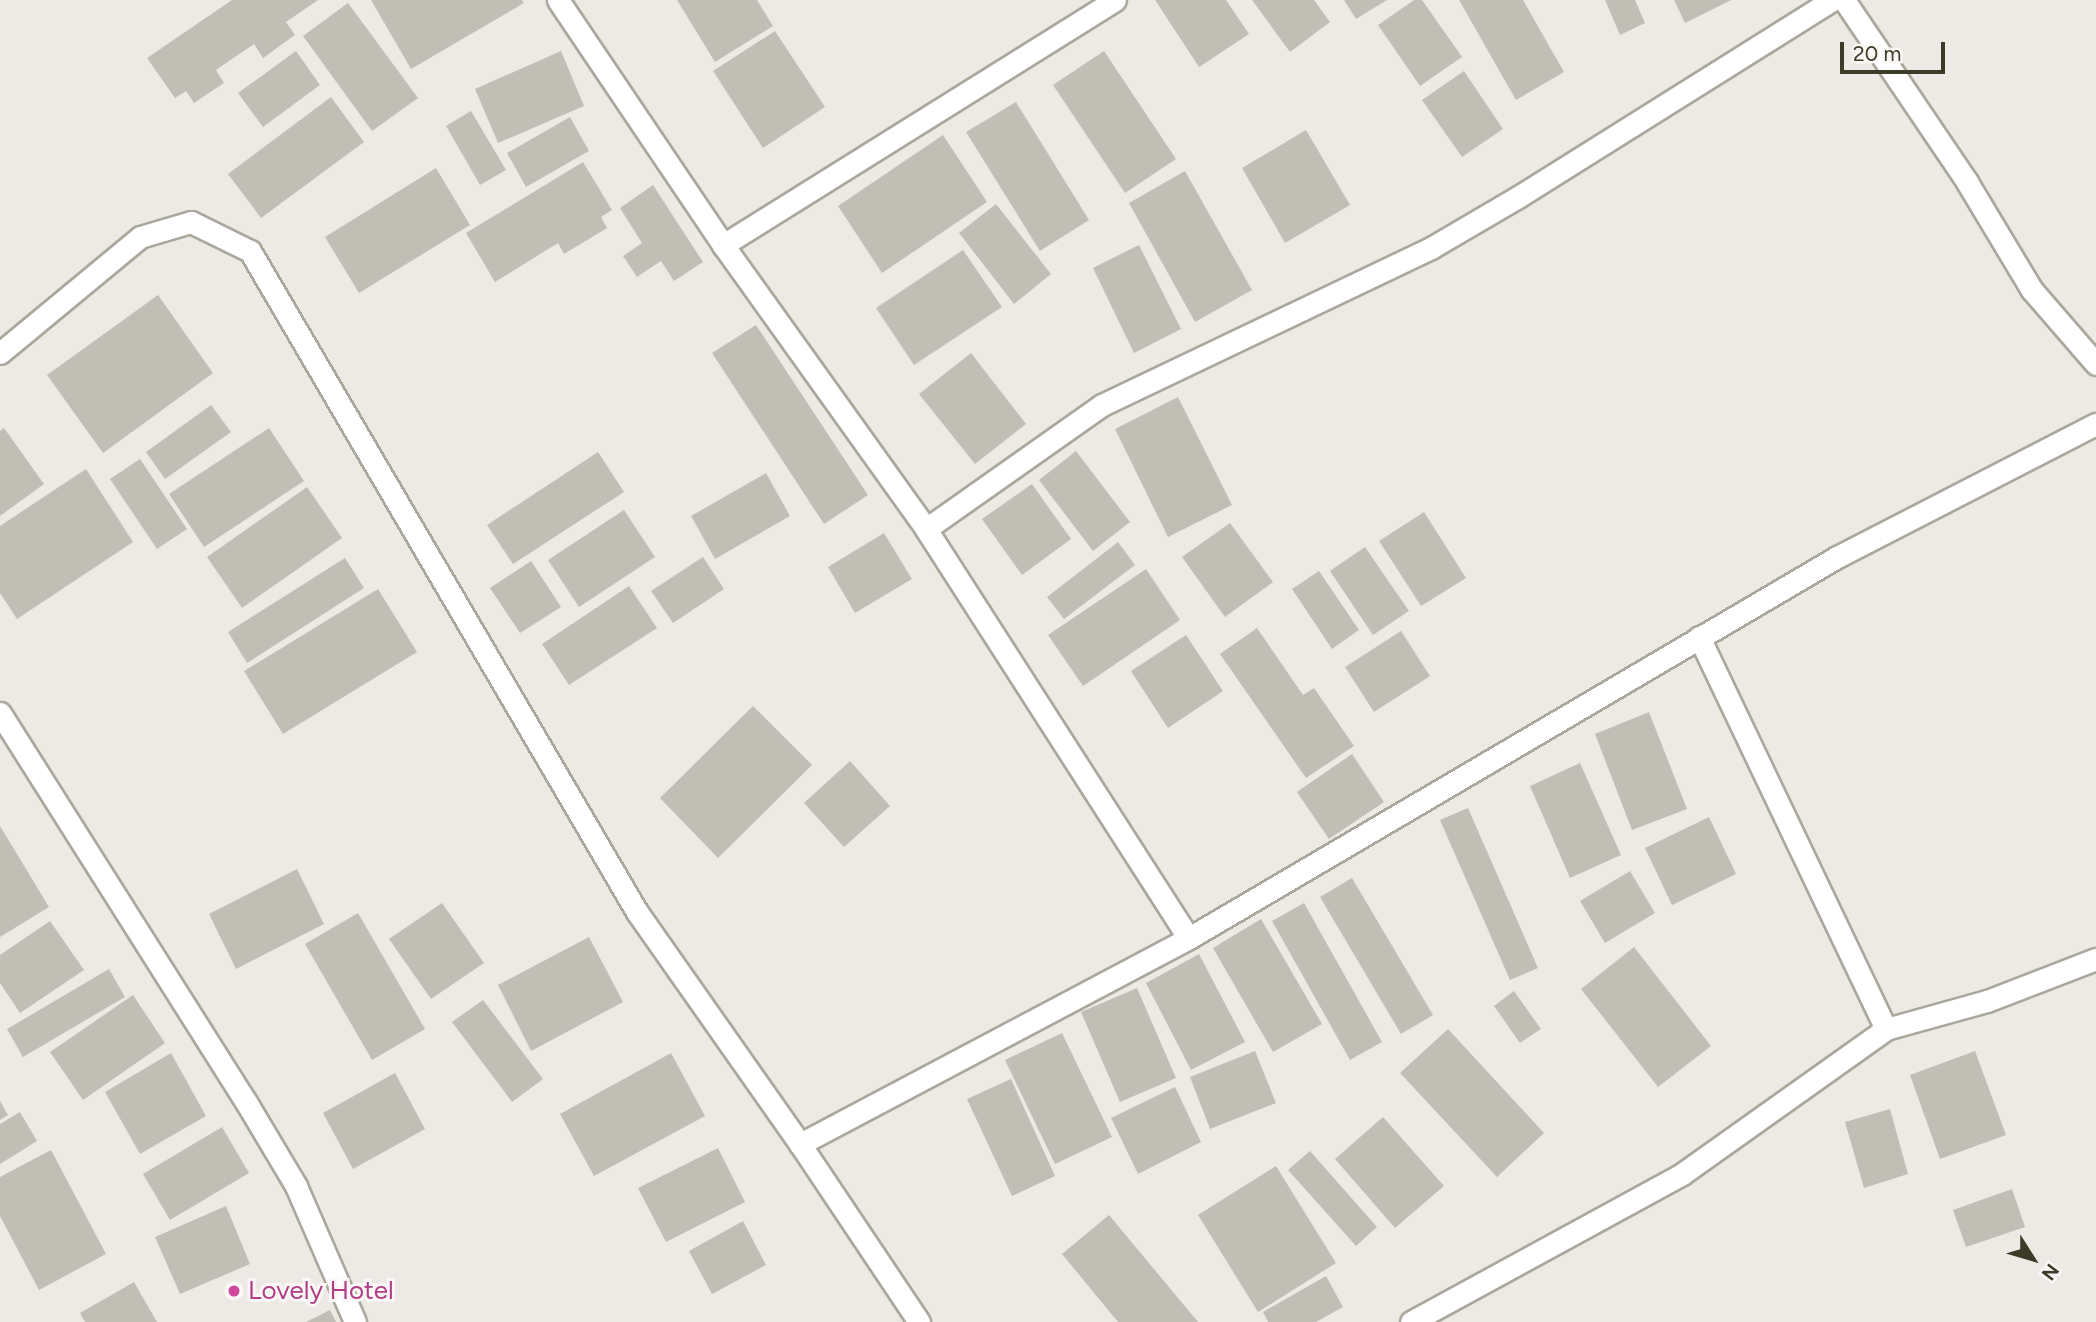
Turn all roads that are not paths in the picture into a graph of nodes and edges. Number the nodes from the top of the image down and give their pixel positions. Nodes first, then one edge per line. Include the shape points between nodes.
1 (558, 0) edge
2 (1115, 0) edge
3 (1832, 0) edge
4 (1844, 0) edge
5 (723, 245) junction
6 (0, 353) edge
7 (2096, 364) edge
8 (2096, 424) edge
9 (926, 528) junction
10 (1699, 637) junction
11 (0, 713) edge
12 (1189, 938) junction
13 (2096, 958) edge
14 (1886, 1029) junction
15 (800, 1144) junction
16 (355, 1322) edge
17 (919, 1322) edge
18 (1411, 1322) edge

1 - 5 street
2 - 5 street
3 - 9 street via 1431,248 1102,405
4 - 7 street via 1967,182 2032,290
5 - 9 street
6 - 15 street via 140,237 191,222 250,251 636,912
8 - 10 street via 1837,557
9 - 12 street
10 - 12 street
10 - 14 street
11 - 16 street via 296,1186
12 - 15 street
13 - 14 street via 1987,1001
14 - 18 street via 1682,1174
15 - 17 street

